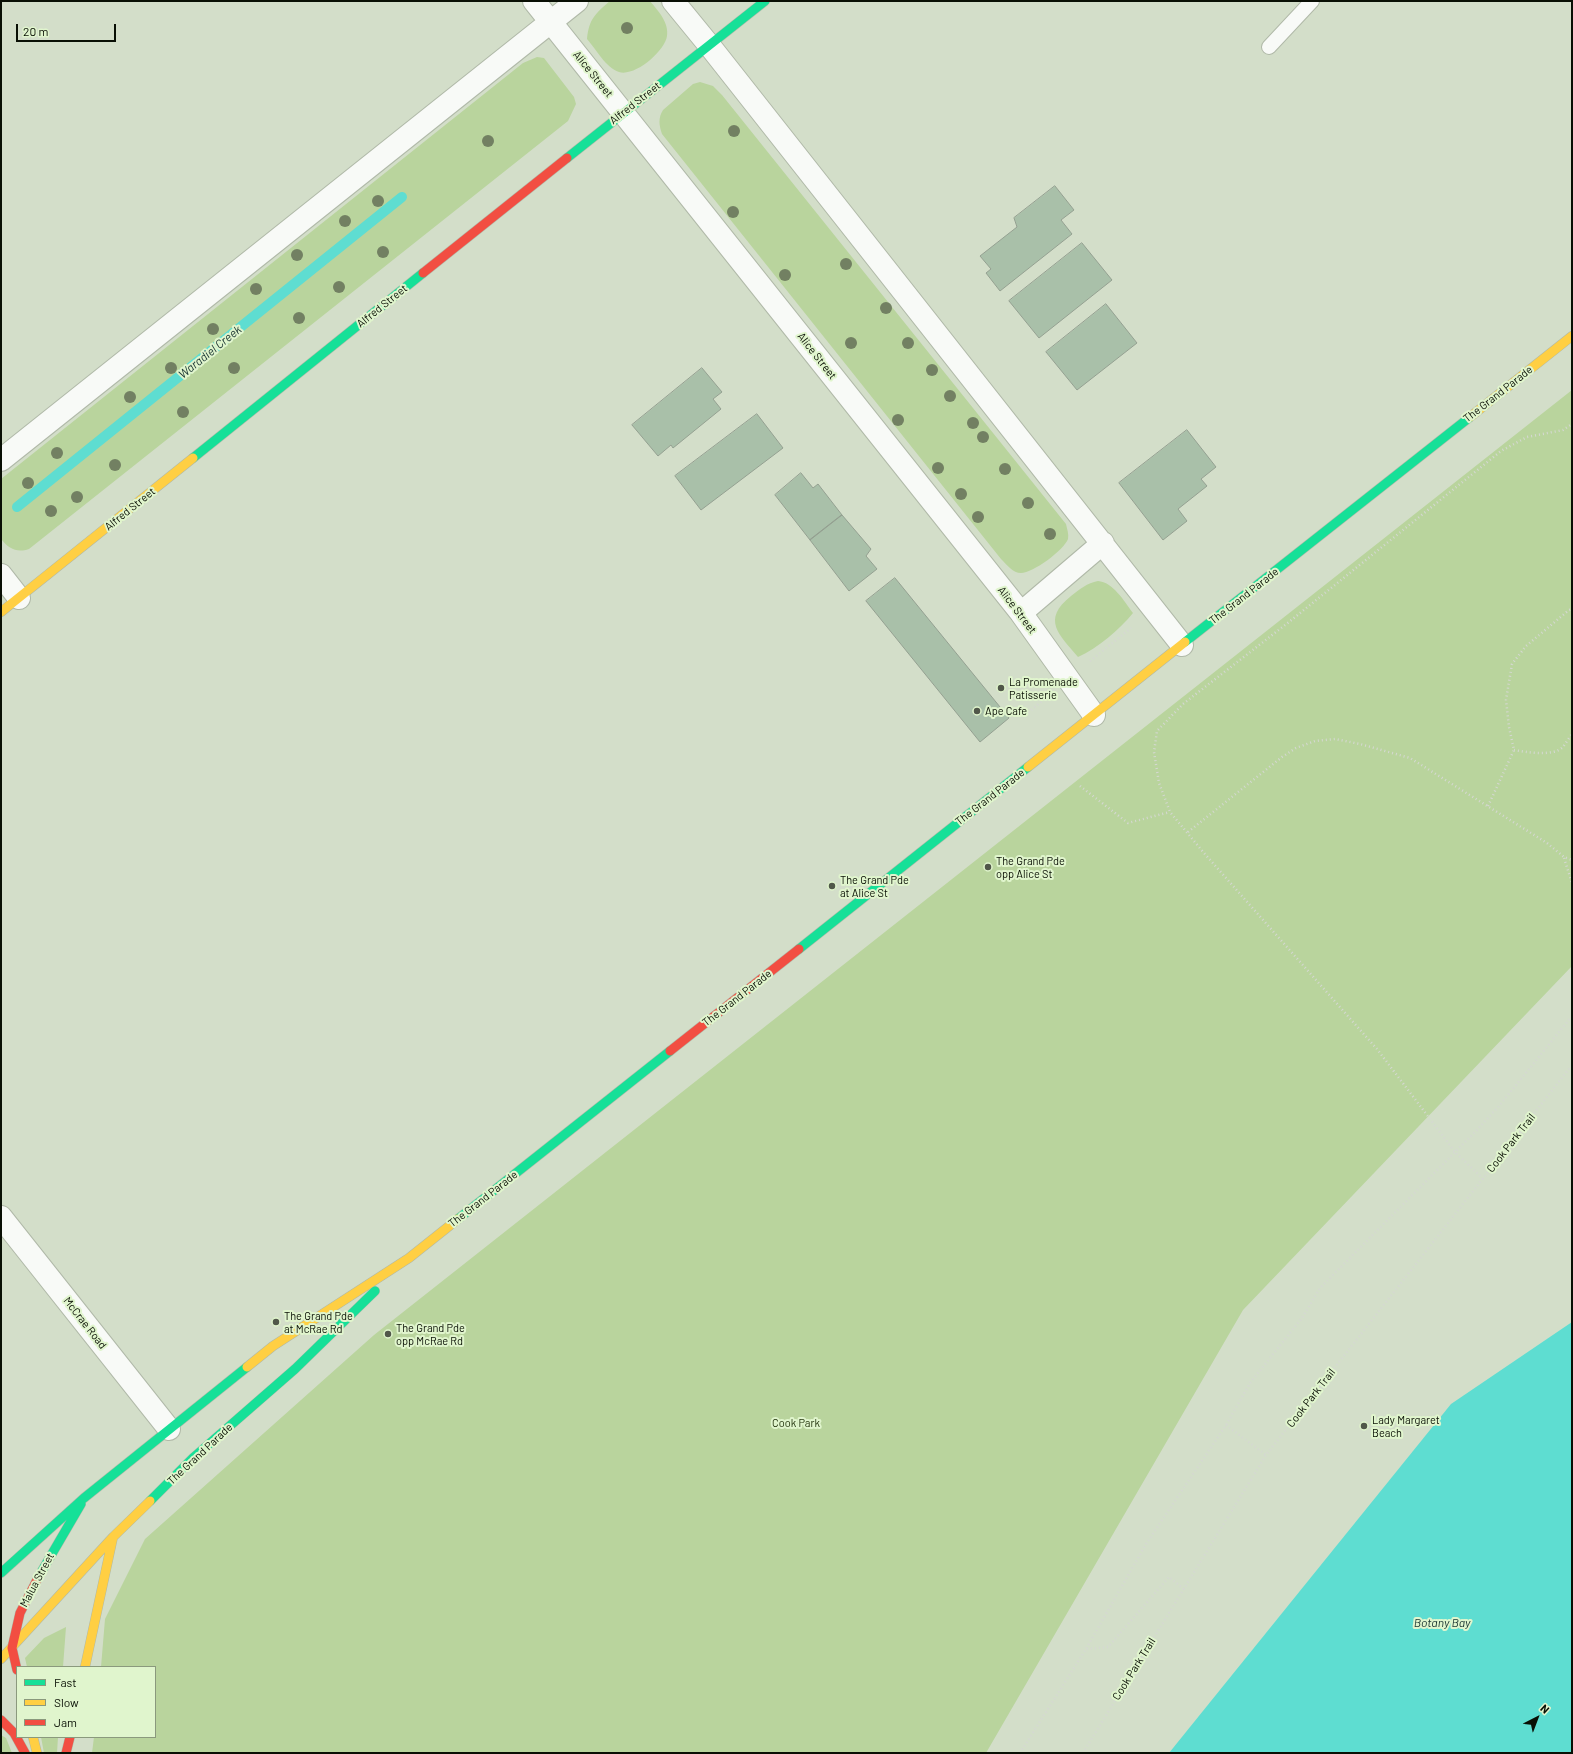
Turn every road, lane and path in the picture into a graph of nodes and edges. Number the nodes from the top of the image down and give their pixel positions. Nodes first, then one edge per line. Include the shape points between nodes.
1 (534, 1) edge
2 (577, 1) edge
3 (673, 1) edge
4 (765, 1) edge
5 (1312, 1) edge
6 (551, 22) junction
7 (709, 44) junction
8 (1269, 47) dead end
9 (624, 112) junction
10 (1572, 336) edge
11 (1572, 424) edge
12 (1, 460) edge
13 (1103, 543) junction
14 (1, 575) edge
15 (19, 598) junction
16 (1572, 609) edge
17 (1, 612) edge
18 (1021, 613) junction
19 (1134, 626) dead end
20 (1182, 645) junction
21 (1087, 664) dead end
22 (1094, 715) junction
23 (1572, 734) edge
24 (1514, 750) junction
25 (1080, 786) dead end
26 (1488, 806) junction
27 (1170, 812) junction
28 (1188, 832) junction
29 (1564, 857) junction
30 (1572, 860) edge
31 (1572, 882) edge
32 (1572, 1016) edge
33 (1572, 1065) edge
34 (1455, 1152) junction
35 (1483, 1179) junction
36 (1, 1217) edge
37 (409, 1258) junction
38 (1226, 1424) junction
39 (169, 1429) junction
40 (1266, 1455) junction
41 (84, 1498) junction
42 (113, 1537) junction
43 (1, 1573) edge
44 (1184, 1589) junction
45 (12, 1648) junction
46 (1086, 1649) junction
47 (1, 1659) edge
48 (16, 1666) edge
49 (85, 1666) edge
50 (1, 1720) edge
51 (16, 1737) edge
52 (17, 1738) edge
53 (33, 1738) edge
54 (70, 1738) edge
55 (25, 1753) edge
56 (37, 1753) edge
57 (66, 1753) edge
58 (1020, 1753) edge
59 (1083, 1753) edge

1 - 6 street, Alice Street
2 - 6 street
3 - 7 street
4 - 7 main road, Alfred Street
5 - 8 lane
6 - 9 street, Alice Street
6 - 12 street
7 - 9 main road, Alfred Street
7 - 13 street
9 - 15 main road, Alfred Street
9 - 18 street, Alice Street
10 - 20 main road, The Grand Parade
11 - 27 path via 1563,430 1527,436 1501,451 1183,704 1157,731 1154,752 1159,783
13 - 18 street
13 - 20 street
14 - 15 street
15 - 17 main road, Alfred Street
16 - 24 path via 1526,646 1512,664 1506,700
18 - 22 street, Alice Street
19 - 21 path
20 - 22 main road, The Grand Parade
22 - 37 main road, The Grand Parade
23 - 24 path via 1562,748 1554,751 1536,753
24 - 26 path
25 - 27 path via 1128,823
26 - 28 path via 1410,758 1335,739 1315,741 1296,748
26 - 29 path via 1547,843
27 - 28 path
28 - 34 path via 1377,1049
29 - 30 path
29 - 31 path
32 - 34 path via 1499,1106
33 - 35 path, Cook Park Trail
34 - 35 path
34 - 38 path via 1320,1288 1302,1318 1250,1383
35 - 40 path, Cook Park Trail
36 - 39 street, McCrae Road
37 - 39 main road, The Grand Parade via 273,1346
37 - 42 main road, The Grand Parade via 295,1369 193,1458
38 - 40 path
38 - 46 path via 1146,1544
39 - 41 main road, The Grand Parade
40 - 44 path, Cook Park Trail
41 - 43 main road, The Grand Parade
41 - 45 main road, Malua Street via 32,1586 20,1613
42 - 45 main road, The Grand Parade
42 - 49 main road
44 - 46 path via 1169,1577 1108,1647
44 - 59 path, Cook Park Trail
45 - 47 main road, The Grand Parade
45 - 48 main road, Malua Street
46 - 58 path
50 - 51 main road
52 - 55 main road
53 - 56 main road
54 - 57 main road

